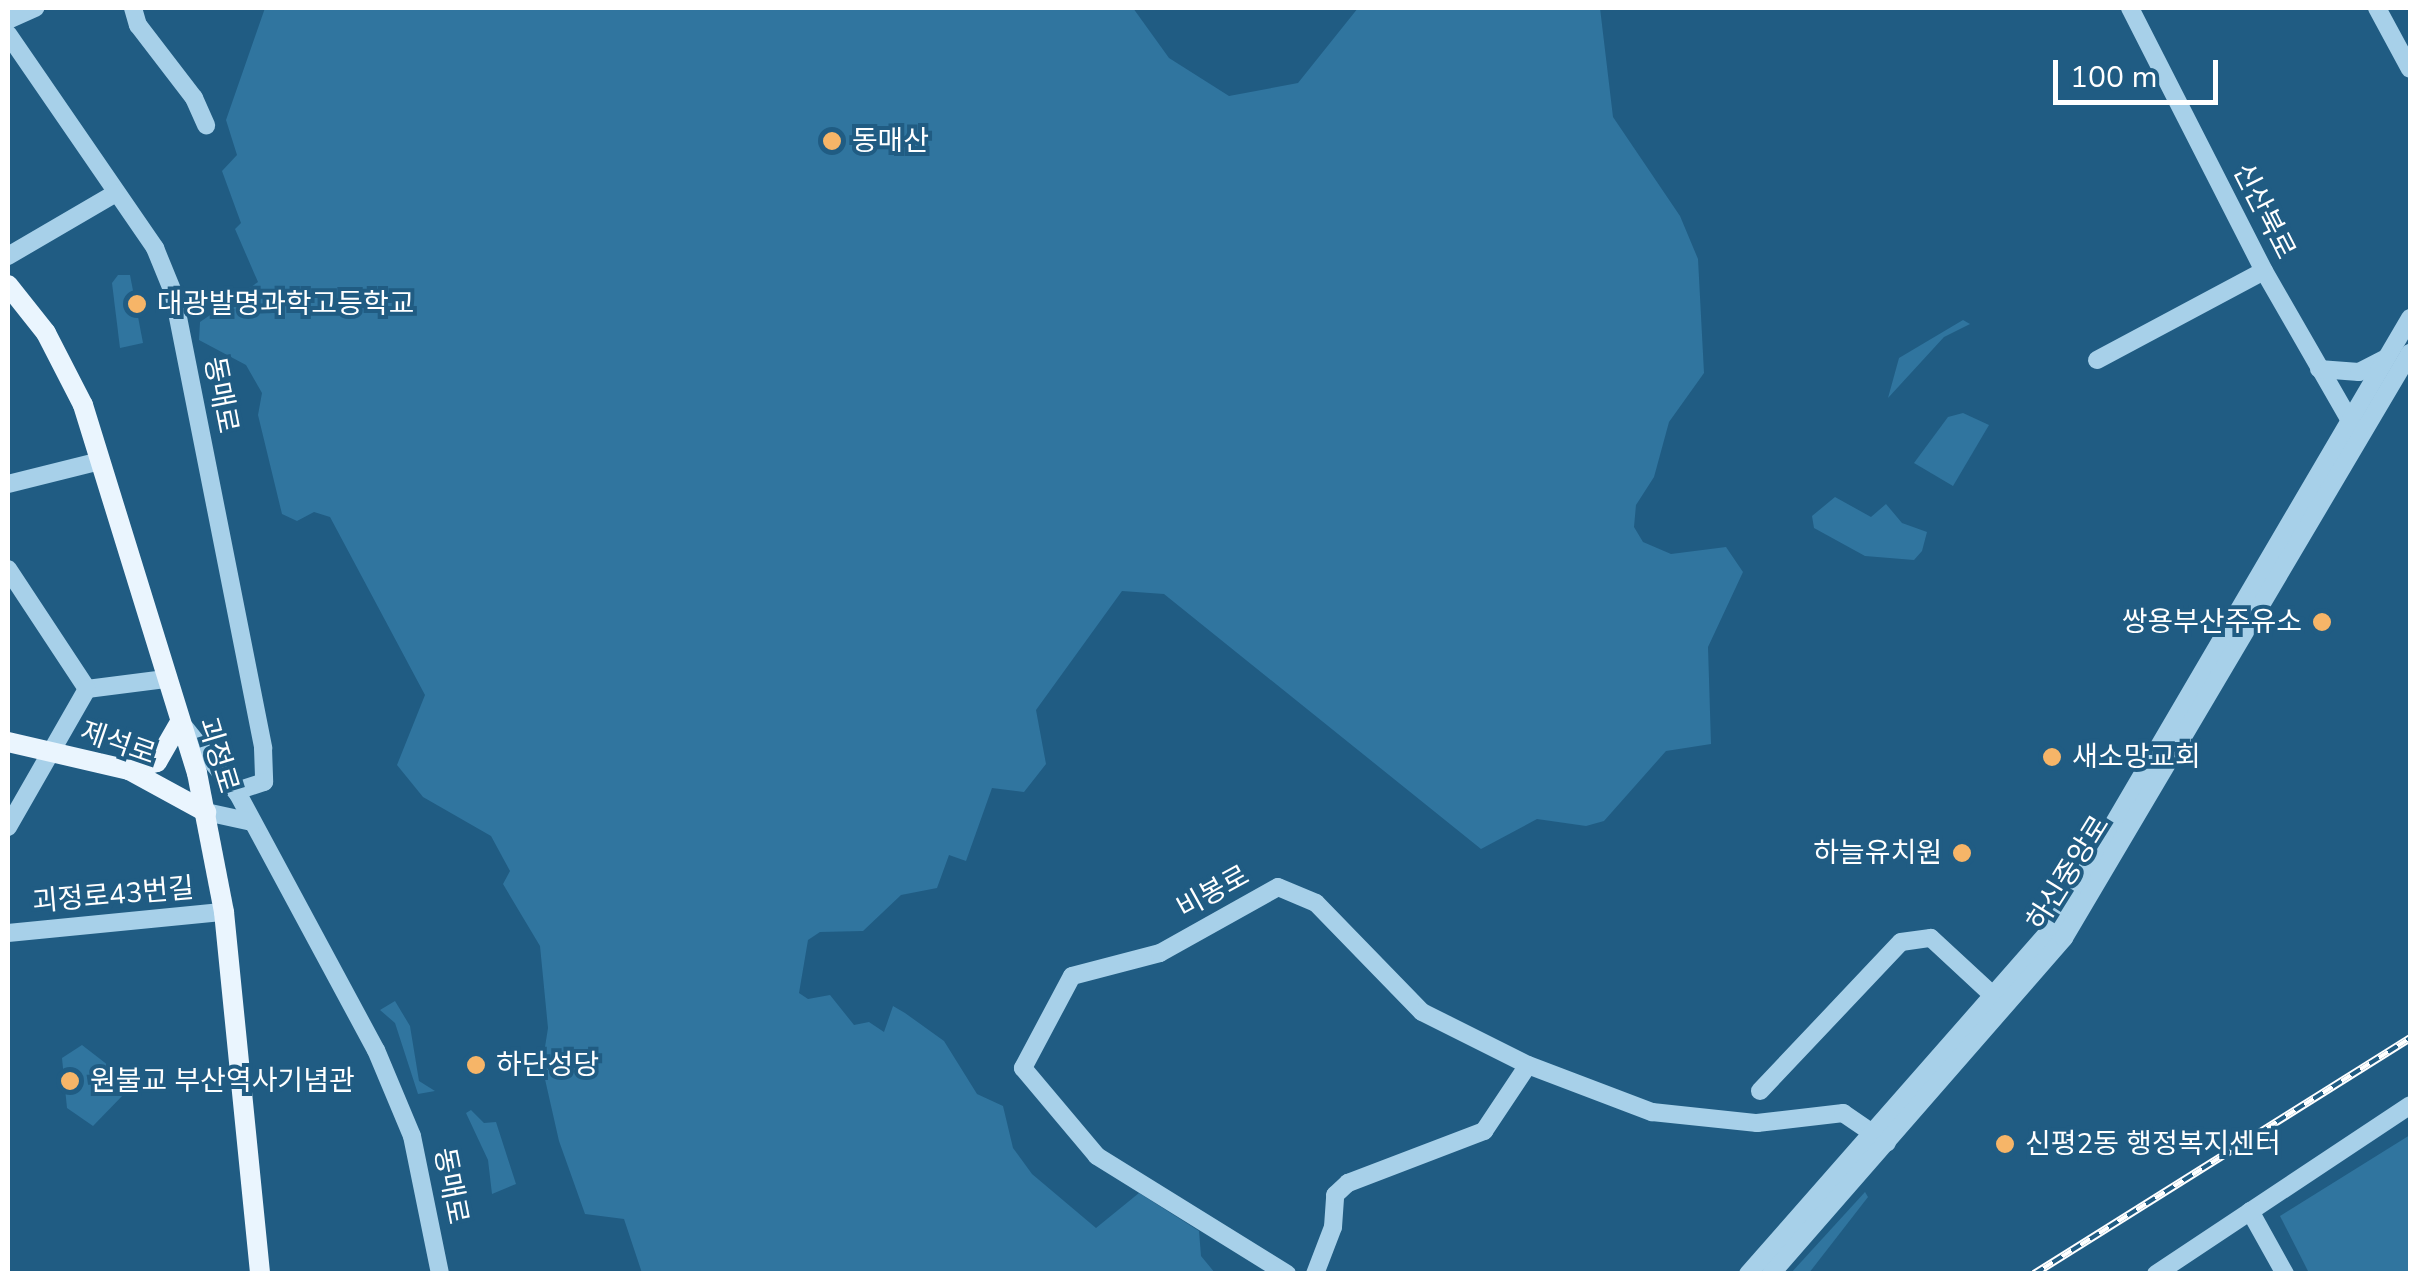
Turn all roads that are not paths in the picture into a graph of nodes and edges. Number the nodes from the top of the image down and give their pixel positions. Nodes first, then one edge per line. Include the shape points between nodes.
1 (35, 8) edge
2 (133, 8) edge
3 (2130, 8) edge
4 (2377, 8) edge
5 (8, 20) edge
6 (8, 34) edge
7 (2410, 69) edge
8 (206, 125) dead end
9 (116, 193) junction
10 (8, 256) edge
11 (2264, 271) junction
12 (8, 285) edge
13 (2410, 318) edge
14 (2410, 352) edge
15 (2386, 358) junction
16 (2096, 360) dead end
17 (2318, 369) junction
18 (2354, 427) junction
19 (100, 460) junction
20 (8, 484) edge
21 (8, 570) edge
22 (165, 679) junction
23 (87, 689) junction
24 (180, 722) junction
25 (8, 742) edge
26 (56, 752) junction
27 (129, 770) junction
28 (236, 791) junction
29 (206, 812) junction
30 (253, 822) junction
31 (8, 828) edge
32 (224, 912) junction
33 (2059, 932) junction
34 (8, 933) edge
35 (1992, 994) junction
36 (2006, 1008) junction
37 (1528, 1065) junction
38 (1760, 1091) dead end
39 (2410, 1105) edge
40 (1880, 1137) junction
41 (2250, 1210) junction
42 (260, 1274) edge
43 (440, 1274) edge
44 (1287, 1274) edge
45 (1315, 1274) edge
46 (1748, 1274) edge
47 (1772, 1274) edge
48 (2156, 1274) edge
49 (2285, 1274) edge

1 - 5 street
2 - 8 street
3 - 11 street, 신산북로
4 - 7 street
6 - 9 street, 동매로
9 - 10 street
9 - 28 street, 동매로 via 155,248 173,292 263,748 264,782
11 - 16 street
11 - 17 street, 신산북로
12 - 19 main road, 괴정로 via 68,371
13 - 15 street
14 - 18 street
15 - 17 street via 2358,372
15 - 18 street
17 - 18 street, 신산북로
18 - 33 street
19 - 20 street
19 - 22 main road, 괴정로
21 - 23 street
22 - 23 street
22 - 24 main road, 괴정로
23 - 26 street
24 - 27 main road via 157,762
24 - 28 street, 동매로
24 - 29 main road, 괴정로
25 - 26 main road, 제석로
26 - 27 main road, 제석로
26 - 31 street
27 - 29 main road, 제석로
28 - 30 street, 동매로
29 - 30 street via 232,812
29 - 32 main road, 괴정로
30 - 43 street, 동매로 via 354,1006 412,1136
32 - 34 street, 괴정로43번길
32 - 42 main road, 괴정로
33 - 35 street
33 - 36 street, 하신중앙로
35 - 36 street
35 - 38 street via 1931,938 1901,942
35 - 40 street
36 - 40 street, 하신중앙로
37 - 40 street, 비봉로 via 1652,1112 1757,1122 1843,1113
37 - 44 street, 비봉로 via 1422,1012 1316,904 1278,887 1160,953 1072,976 1023,1068 1046,1102 1097,1156
37 - 45 street via 1484,1131 1335,1195
39 - 41 street
40 - 46 street
40 - 47 street, 하신중앙로
41 - 48 street
41 - 49 street

